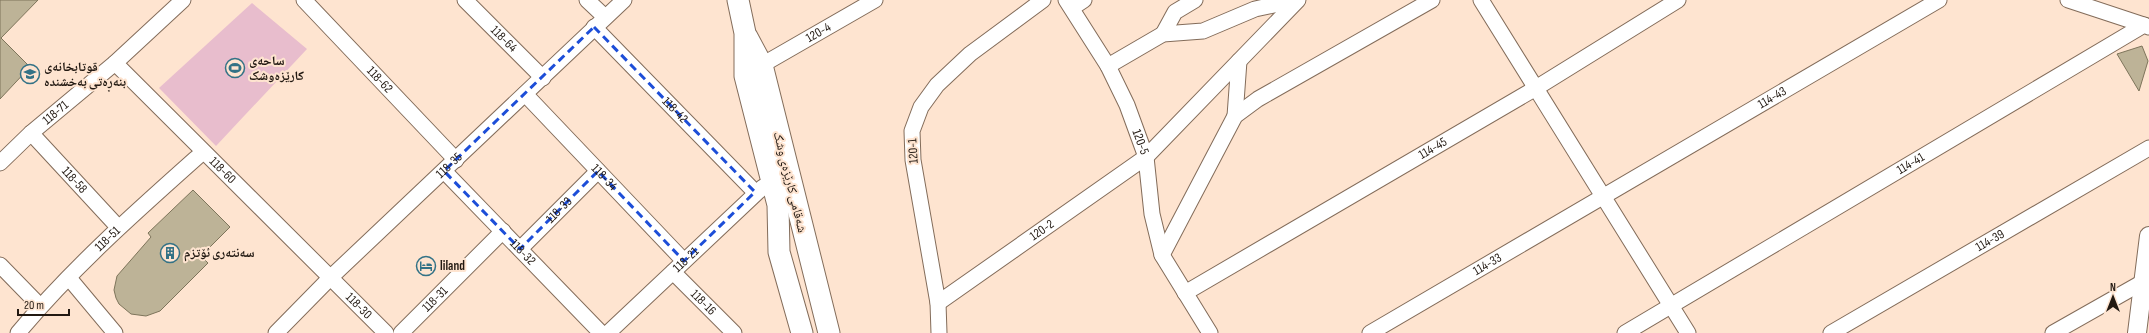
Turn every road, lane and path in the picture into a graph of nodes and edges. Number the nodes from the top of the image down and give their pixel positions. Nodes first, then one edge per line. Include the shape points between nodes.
1 (183, 0) edge
2 (304, 0) edge
3 (465, 0) edge
4 (587, 0) edge
5 (624, 0) edge
6 (738, 0) edge
7 (875, 0) edge
8 (1043, 0) edge
9 (1195, 0) edge
10 (1298, 0) edge
11 (1432, 0) edge
12 (1481, 0) edge
13 (1678, 0) edge
14 (1939, 0) edge
15 (2068, 0) edge
16 (1074, 3) edge
17 (605, 17) junction
18 (2147, 26) edge
19 (594, 27) junction
20 (745, 33) junction
21 (1163, 34) junction
22 (1239, 61) junction
23 (115, 63) junction
24 (762, 65) junction
25 (1108, 66) junction
26 (543, 78) junction
27 (1536, 88) junction
28 (525, 94) junction
29 (1235, 116) junction
30 (31, 133) junction
31 (2149, 148) edge
32 (203, 152) junction
33 (1146, 157) junction
34 (456, 160) junction
35 (0, 163) edge
36 (444, 171) junction
37 (598, 171) junction
38 (759, 189) joint
39 (1605, 197) junction
40 (801, 225) junction
41 (118, 227) junction
42 (778, 228) junction
43 (503, 231) junction
44 (2149, 236) edge
45 (520, 249) junction
46 (1162, 255) junction
47 (684, 261) junction
48 (0, 265) edge
49 (673, 272) junction
50 (69, 278) junction
51 (330, 278) junction
52 (2144, 290) edge
53 (1185, 293) junction
54 (938, 303) junction
55 (40, 306) junction
56 (1672, 306) junction
57 (18, 333) edge
58 (115, 333) edge
59 (276, 333) edge
60 (386, 333) edge
61 (401, 333) edge
62 (601, 333) edge
63 (608, 333) edge
64 (734, 333) edge
65 (802, 333) edge
66 (829, 333) edge
67 (939, 333) edge
68 (1210, 333) edge
69 (1370, 333) edge
70 (1625, 333) edge
71 (1688, 333) edge
72 (1831, 333) edge
73 (2053, 333) edge
74 (2137, 333) edge

1 - 23 street, 118-71
2 - 34 street, 118-62
3 - 26 street, 118-64
4 - 17 street
5 - 17 street, 118-35
6 - 20 main road, شەقامی کارێزەی وشک
7 - 24 street, 120-4
8 - 54 street, 120-1 via 970,54 937,85 921,107 912,131 913,160
9 - 21 street via 1175,12
10 - 21 street via 1255,9 1203,31
10 - 22 street, 120-2
11 - 29 street via 1258,99
12 - 27 street
13 - 27 street, 114-45
14 - 39 street, 114-43
15 - 18 street
16 - 25 street, 120-5
17 - 19 street, 118-35
18 - 56 street, 114-41
19 - 26 street, 118-35
19 - 38 street, 118-42
20 - 24 main road, شەقامی کارێزەی وشک
20 - 42 main road, شەقامی کارێزەی وشک via 746,76 778,205
21 - 25 street
22 - 29 street
22 - 33 street, 120-2
23 - 30 street, 118-71
23 - 32 street, 118-60
24 - 40 main road, شەقامی کارێزەی وشک
25 - 33 street, 120-5 via 1127,105
26 - 28 street, 118-35
27 - 39 street
27 - 53 street, 114-45
28 - 34 street, 118-35
28 - 37 street, 118-34
29 - 46 street
30 - 35 street, 118-71
30 - 41 street, 118-58
31 - 72 street, 114-39
32 - 41 street, 118-51
32 - 51 street, 118-60
33 - 46 street, 120-5 via 1152,214
33 - 54 street, 120-2
34 - 36 street, 118-35
36 - 43 street, 118-32
36 - 51 street, 118-35
37 - 45 street, 118-33
37 - 47 street, 118-34
38 - 47 street, 118-21
39 - 56 street
39 - 69 street, 114-33
40 - 42 main road
40 - 66 main road, شەقامی کارێزەی وشک
41 - 50 street, 118-51
42 - 65 main road, شەقامی کارێزەی وشک via 779,252
43 - 45 street, 118-32
43 - 61 street, 118-31
44 - 52 street
45 - 62 street, 118-32
46 - 53 street, 120-5
47 - 49 street, 118-21
48 - 55 street
49 - 63 street, 118-21
49 - 64 street, 118-16
50 - 55 street, 118-51
50 - 58 street
51 - 59 street, 118-35
51 - 60 street, 118-30
52 - 73 street
52 - 74 street
53 - 68 street, 120-5
54 - 67 street, 120-1
55 - 57 street, 118-51
56 - 70 street, 114-41
56 - 71 street

